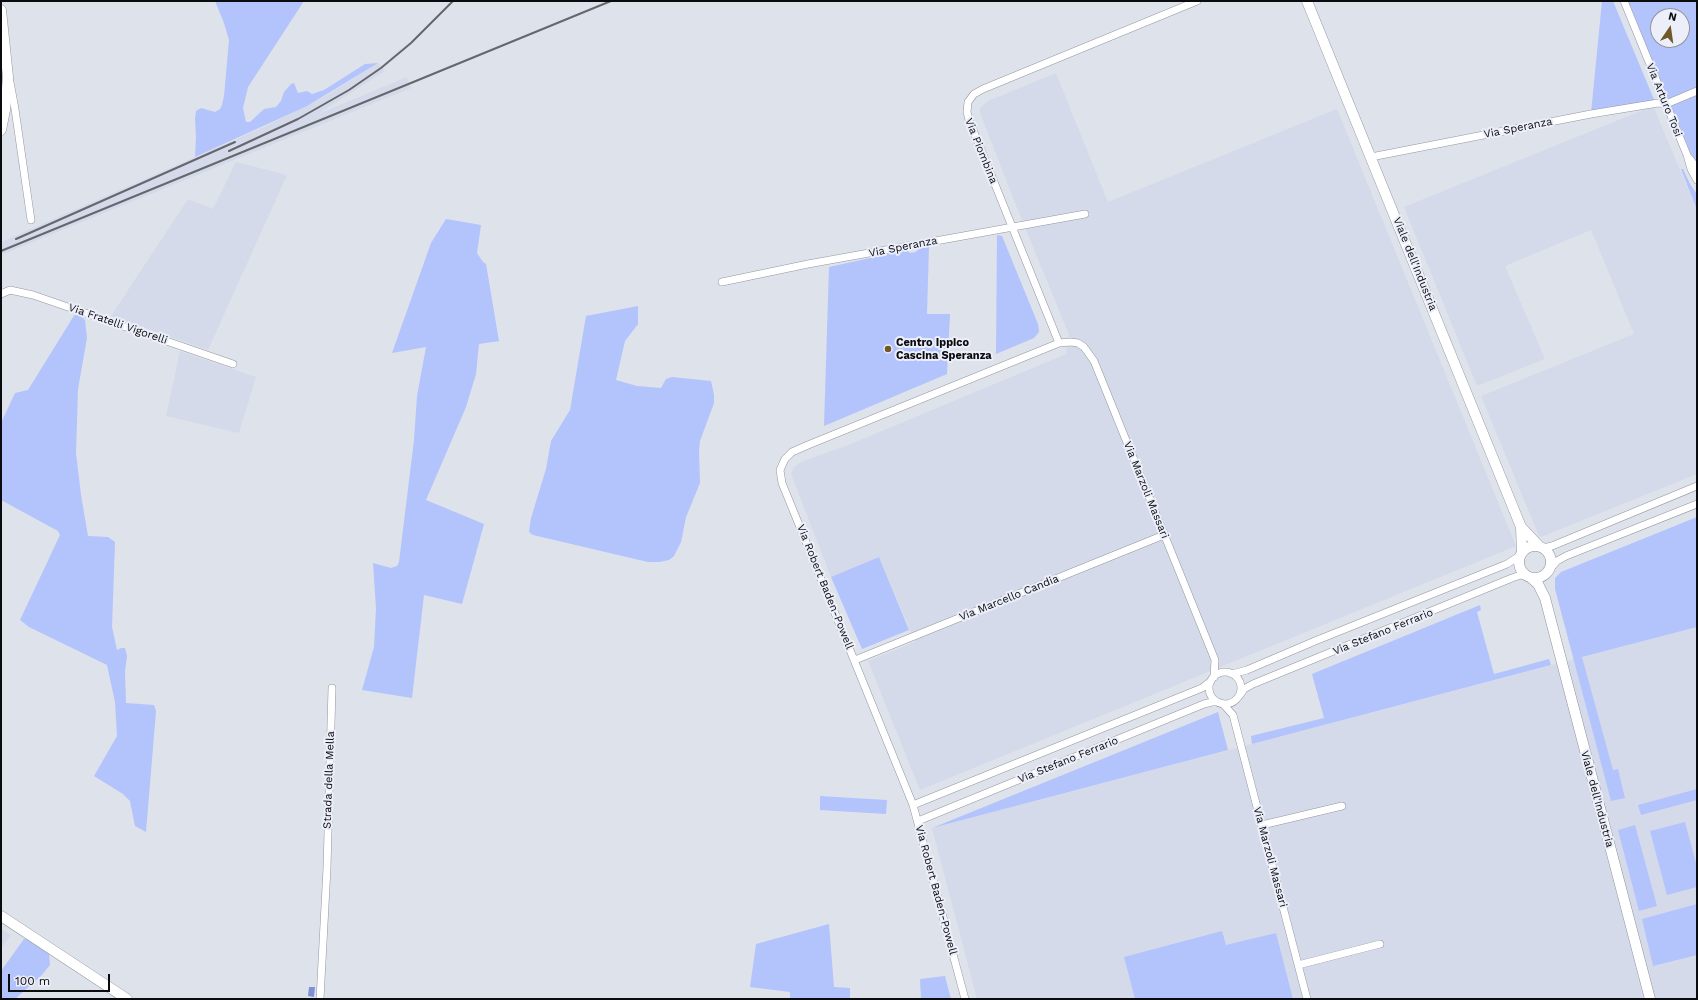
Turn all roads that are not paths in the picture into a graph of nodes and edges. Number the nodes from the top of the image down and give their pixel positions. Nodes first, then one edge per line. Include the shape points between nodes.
1 (1197, 1) edge
2 (1308, 1) edge
3 (1624, 1) edge
4 (1, 10) edge
5 (8, 74) junction
6 (1697, 91) edge
7 (1666, 104) junction
8 (1, 130) edge
9 (1686, 155) junction
10 (1371, 157) junction
11 (1697, 168) edge
12 (1697, 180) edge
13 (1084, 214) dead end
14 (30, 220) dead end
15 (1012, 226) junction
16 (722, 282) dead end
17 (1, 294) edge
18 (1059, 343) junction
19 (233, 364) dead end
20 (1697, 486) edge
21 (1697, 504) edge
22 (1522, 527) junction
23 (1164, 535) junction
24 (1541, 547) junction
25 (1522, 553) junction
26 (1549, 570) junction
27 (1530, 577) junction
28 (1545, 598) junction
29 (854, 660) junction
30 (1215, 660) junction
31 (1230, 673) junction
32 (1212, 679) junction
33 (332, 688) dead end
34 (1238, 697) junction
35 (1221, 703) junction
36 (1233, 715) junction
37 (913, 805) junction
38 (1342, 806) dead end
39 (918, 821) junction
40 (1262, 825) junction
41 (1, 916) edge
42 (1380, 944) dead end
43 (1298, 965) junction
44 (127, 999) edge
45 (320, 999) edge
46 (965, 999) edge
47 (1307, 999) edge
48 (1650, 999) edge

1 - 15 street, Via Piombina via 982,88 972,96 967,107 968,117
2 - 10 street, Viale dell'Industria
3 - 7 street, Via Arturo Tosi
4 - 5 street
5 - 8 street via 8,93
5 - 14 street
6 - 7 street
7 - 9 street, Via Arturo Tosi
7 - 10 street, Via Speranza via 1658,103 1591,114
9 - 11 street, Via Arturo Tosi
9 - 12 street, Via Arturo Tosi
10 - 22 street, Viale dell'Industria
13 - 15 street, Via Speranza
15 - 16 street, Via Speranza
15 - 18 street, Via Piombina
17 - 19 street, Via Fratelli Vigorelli via 10,290 32,295
18 - 23 street, Via Marzoli Massari via 1078,343 1094,361
18 - 29 street, Via Robert Baden-Powell via 808,445 792,452 785,459 780,470 782,483
20 - 24 street via 1552,546
21 - 26 street via 1562,557
22 - 24 street
22 - 25 street
23 - 29 street, Via Marcello Candia
23 - 30 street, Via Marzoli Massari
24 - 25 street via 1530,547
24 - 26 street via 1547,550 1551,559
25 - 27 street via 1519,560 1521,570
25 - 31 street, Via Stefano Ferrario via 1507,564 1247,670
26 - 27 street via 1539,578
26 - 28 street
27 - 28 street via 1538,584
27 - 34 street, Via Stefano Ferrario via 1521,575 1512,578 1253,684 1244,689
28 - 48 street, Viale dell'Industria
29 - 37 street, Via Robert Baden-Powell
30 - 31 street, Via Marzoli Massari
30 - 32 street, Via Marzoli Massari
31 - 32 street via 1222,672
31 - 34 street via 1239,680 1241,690
32 - 35 street via 1210,691 1214,699
32 - 37 street, Via Stefano Ferrario via 1202,688
33 - 45 street, Strada della Mella
34 - 35 street via 1228,704
34 - 36 street, Via Marzoli Massari
35 - 36 street, Via Marzoli Massari
35 - 39 street, Via Stefano Ferrario via 1204,704
36 - 40 street, Via Marzoli Massari
37 - 39 street, Via Robert Baden-Powell
38 - 40 street
39 - 46 street, Via Robert Baden-Powell
40 - 43 street, Via Marzoli Massari
41 - 44 street
42 - 43 street
43 - 47 street, Via Marzoli Massari

